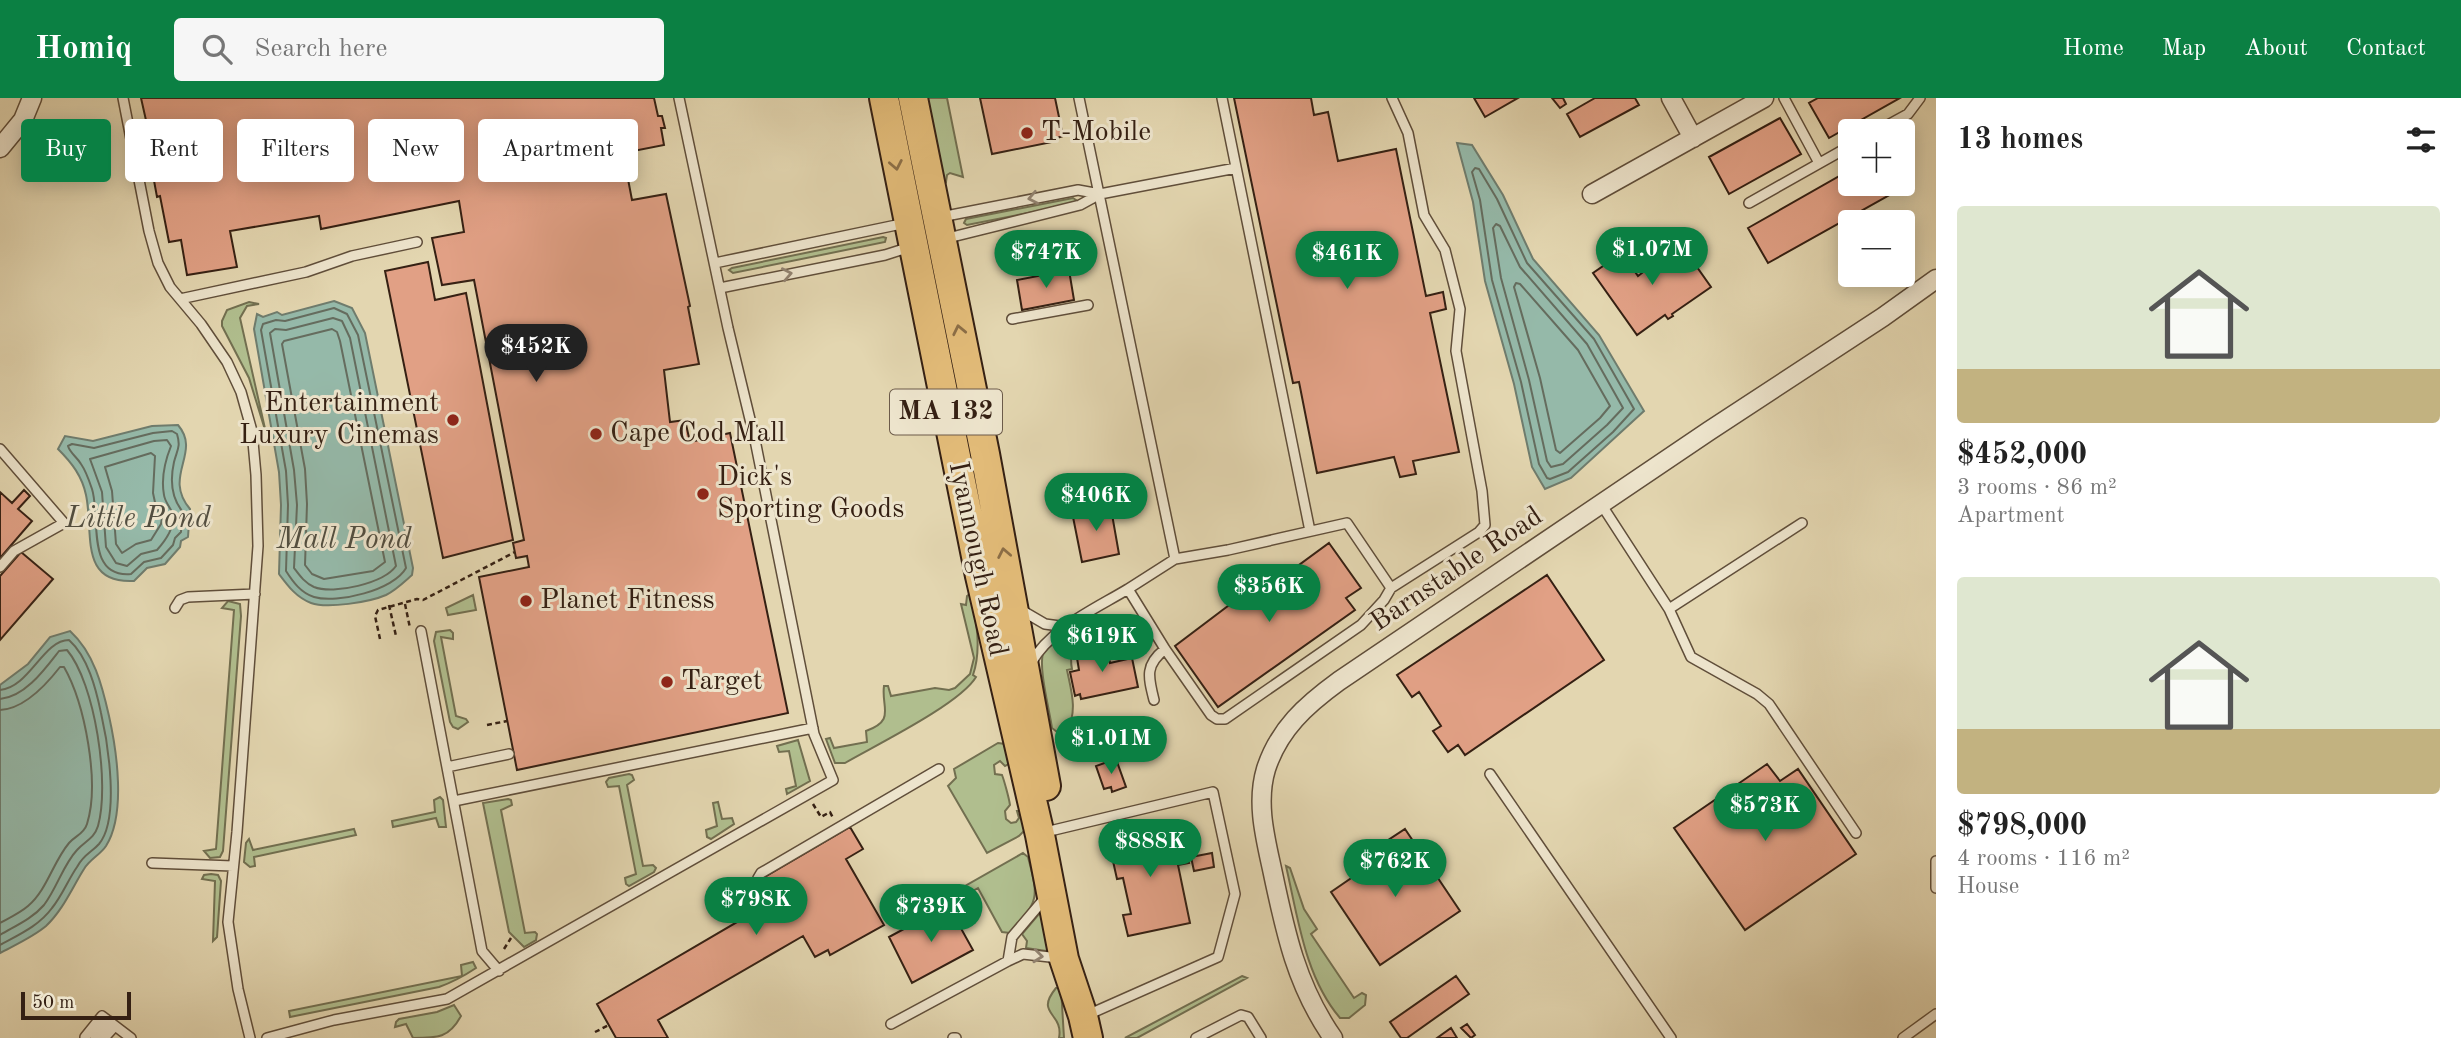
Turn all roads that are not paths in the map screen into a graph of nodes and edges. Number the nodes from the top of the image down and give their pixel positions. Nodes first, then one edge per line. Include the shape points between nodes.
1 (32, 98) edge
2 (123, 98) edge
3 (679, 98) edge
4 (884, 98) edge
5 (913, 98) edge
6 (1079, 98) edge
7 (1222, 98) edge
8 (1392, 98) edge
9 (1671, 98) edge
10 (1764, 98) edge
11 (1784, 98) edge
12 (1920, 98) edge
13 (1899, 119) edge
14 (1693, 138) junction
15 (0, 148) edge
16 (1838, 153) edge
17 (1819, 163) junction
18 (1236, 169) junction
19 (1100, 194) junction
20 (1592, 194) dead end
21 (1749, 203) dead end
22 (925, 232) junction
23 (418, 242) dead end
24 (715, 262) junction
25 (1936, 279) edge
26 (720, 288) junction
27 (180, 299) junction
28 (1088, 304) dead end
29 (1012, 319) dead end
30 (0, 449) edge
31 (1601, 504) junction
32 (1802, 523) dead end
33 (1310, 531) junction
34 (1175, 559) junction
35 (0, 567) edge
36 (1391, 588) junction
37 (1128, 589) junction
38 (255, 594) junction
39 (1013, 603) junction
40 (175, 608) dead end
41 (1669, 608) junction
42 (1067, 627) junction
43 (416, 632) road end
44 (1165, 649) junction
45 (1026, 670) junction
46 (1154, 700) dead end
47 (813, 728) junction
48 (509, 754) dead end
49 (447, 767) junction
50 (939, 769) dead end
51 (1490, 774) dead end
52 (454, 801) junction
53 (1054, 830) junction
54 (1856, 833) dead end
55 (1936, 861) edge
56 (152, 863) dead end
57 (233, 866) junction
58 (758, 878) dead end
59 (1936, 888) edge
60 (1051, 891) junction
61 (1064, 959) junction
62 (1007, 961) junction
63 (499, 971) junction
64 (1936, 1014) edge
65 (112, 1023) junction
66 (891, 1024) dead end
67 (1086, 1027) edge
68 (90, 1037) edge
69 (104, 1038) edge
70 (131, 1038) edge
71 (250, 1038) edge
72 (267, 1038) edge
73 (1196, 1038) edge
74 (1261, 1038) edge
75 (1333, 1038) edge
76 (1671, 1038) edge
77 (1903, 1038) edge

1 - 15 street via 23,120
2 - 27 lane via 153,248
3 - 24 lane
4 -> 22 main road, Iyannough Road / MA 132
5 - 22 main road, Iyannough Road / MA 132
6 - 19 lane
7 - 18 lane
8 - 36 lane via 1408,133 1424,215 1446,250 1460,309 1456,351 1486,519 1479,532
9 - 14 street
10 - 14 street
11 - 17 lane
12 - 13 lane
14 - 20 street
16 - 17 lane
17 - 21 lane
18 - 19 lane
18 - 33 lane
19 - 22 lane via 1080,205
19 -> 22 lane via 1078,190
19 - 34 lane
22 - 24 lane
26 -> 22 lane via 892,253
39 -> 22 main road, Iyannough Road / MA 132
22 - 60 main road, Iyannough Road / MA 132 via 980,576
23 - 27 lane
24 - 26 lane
25 - 31 street, Barnstable Road
26 - 47 lane
27 - 38 lane via 227,362 252,431 258,546
28 - 29 lane
30 - 35 lane via 64,523 14,551
31 - 41 lane
31 - 75 street, Barnstable Road via 1323,692 1296,716 1275,749 1263,781 1264,832 1287,941 1305,989
32 - 41 lane
33 - 34 lane
33 - 36 lane via 1347,523
34 - 37 lane
36 - 44 lane via 1361,625 1225,719 1211,715
37 - 42 lane
37 - 44 lane
38 - 40 lane via 188,597
38 - 57 lane
39 - 42 lane via 1038,621
39 - 45 main road, Iyannough Road / MA 132
41 - 54 lane via 1691,657 1769,704
42 - 45 lane via 1038,649
43 - 49 lane
44 - 46 lane via 1150,664
45 - 53 main road, Iyannough Road / MA 132
47 - 52 lane
47 - 63 lane via 833,780
48 - 49 lane
49 - 52 lane
50 - 58 lane
51 - 76 lane
52 - 63 lane via 482,951
53 - 67 main road, Iyannough Road / MA 132 via 1079,957
53 - 67 lane via 1213,792 1235,894 1218,957
55 - 59 lane
56 - 57 lane
57 - 71 lane via 228,922
60 - 61 main road, Iyannough Road / MA 132
60 - 62 lane via 1012,937
62 -> 61 lane via 1023,954
61 - 67 main road, Iyannough Road / MA 132
62 - 66 lane
63 - 72 lane via 441,1001 334,1020
64 - 77 lane
65 - 68 lane
65 - 69 lane
65 - 70 lane
73 - 74 lane via 1241,1015 1248,1017

